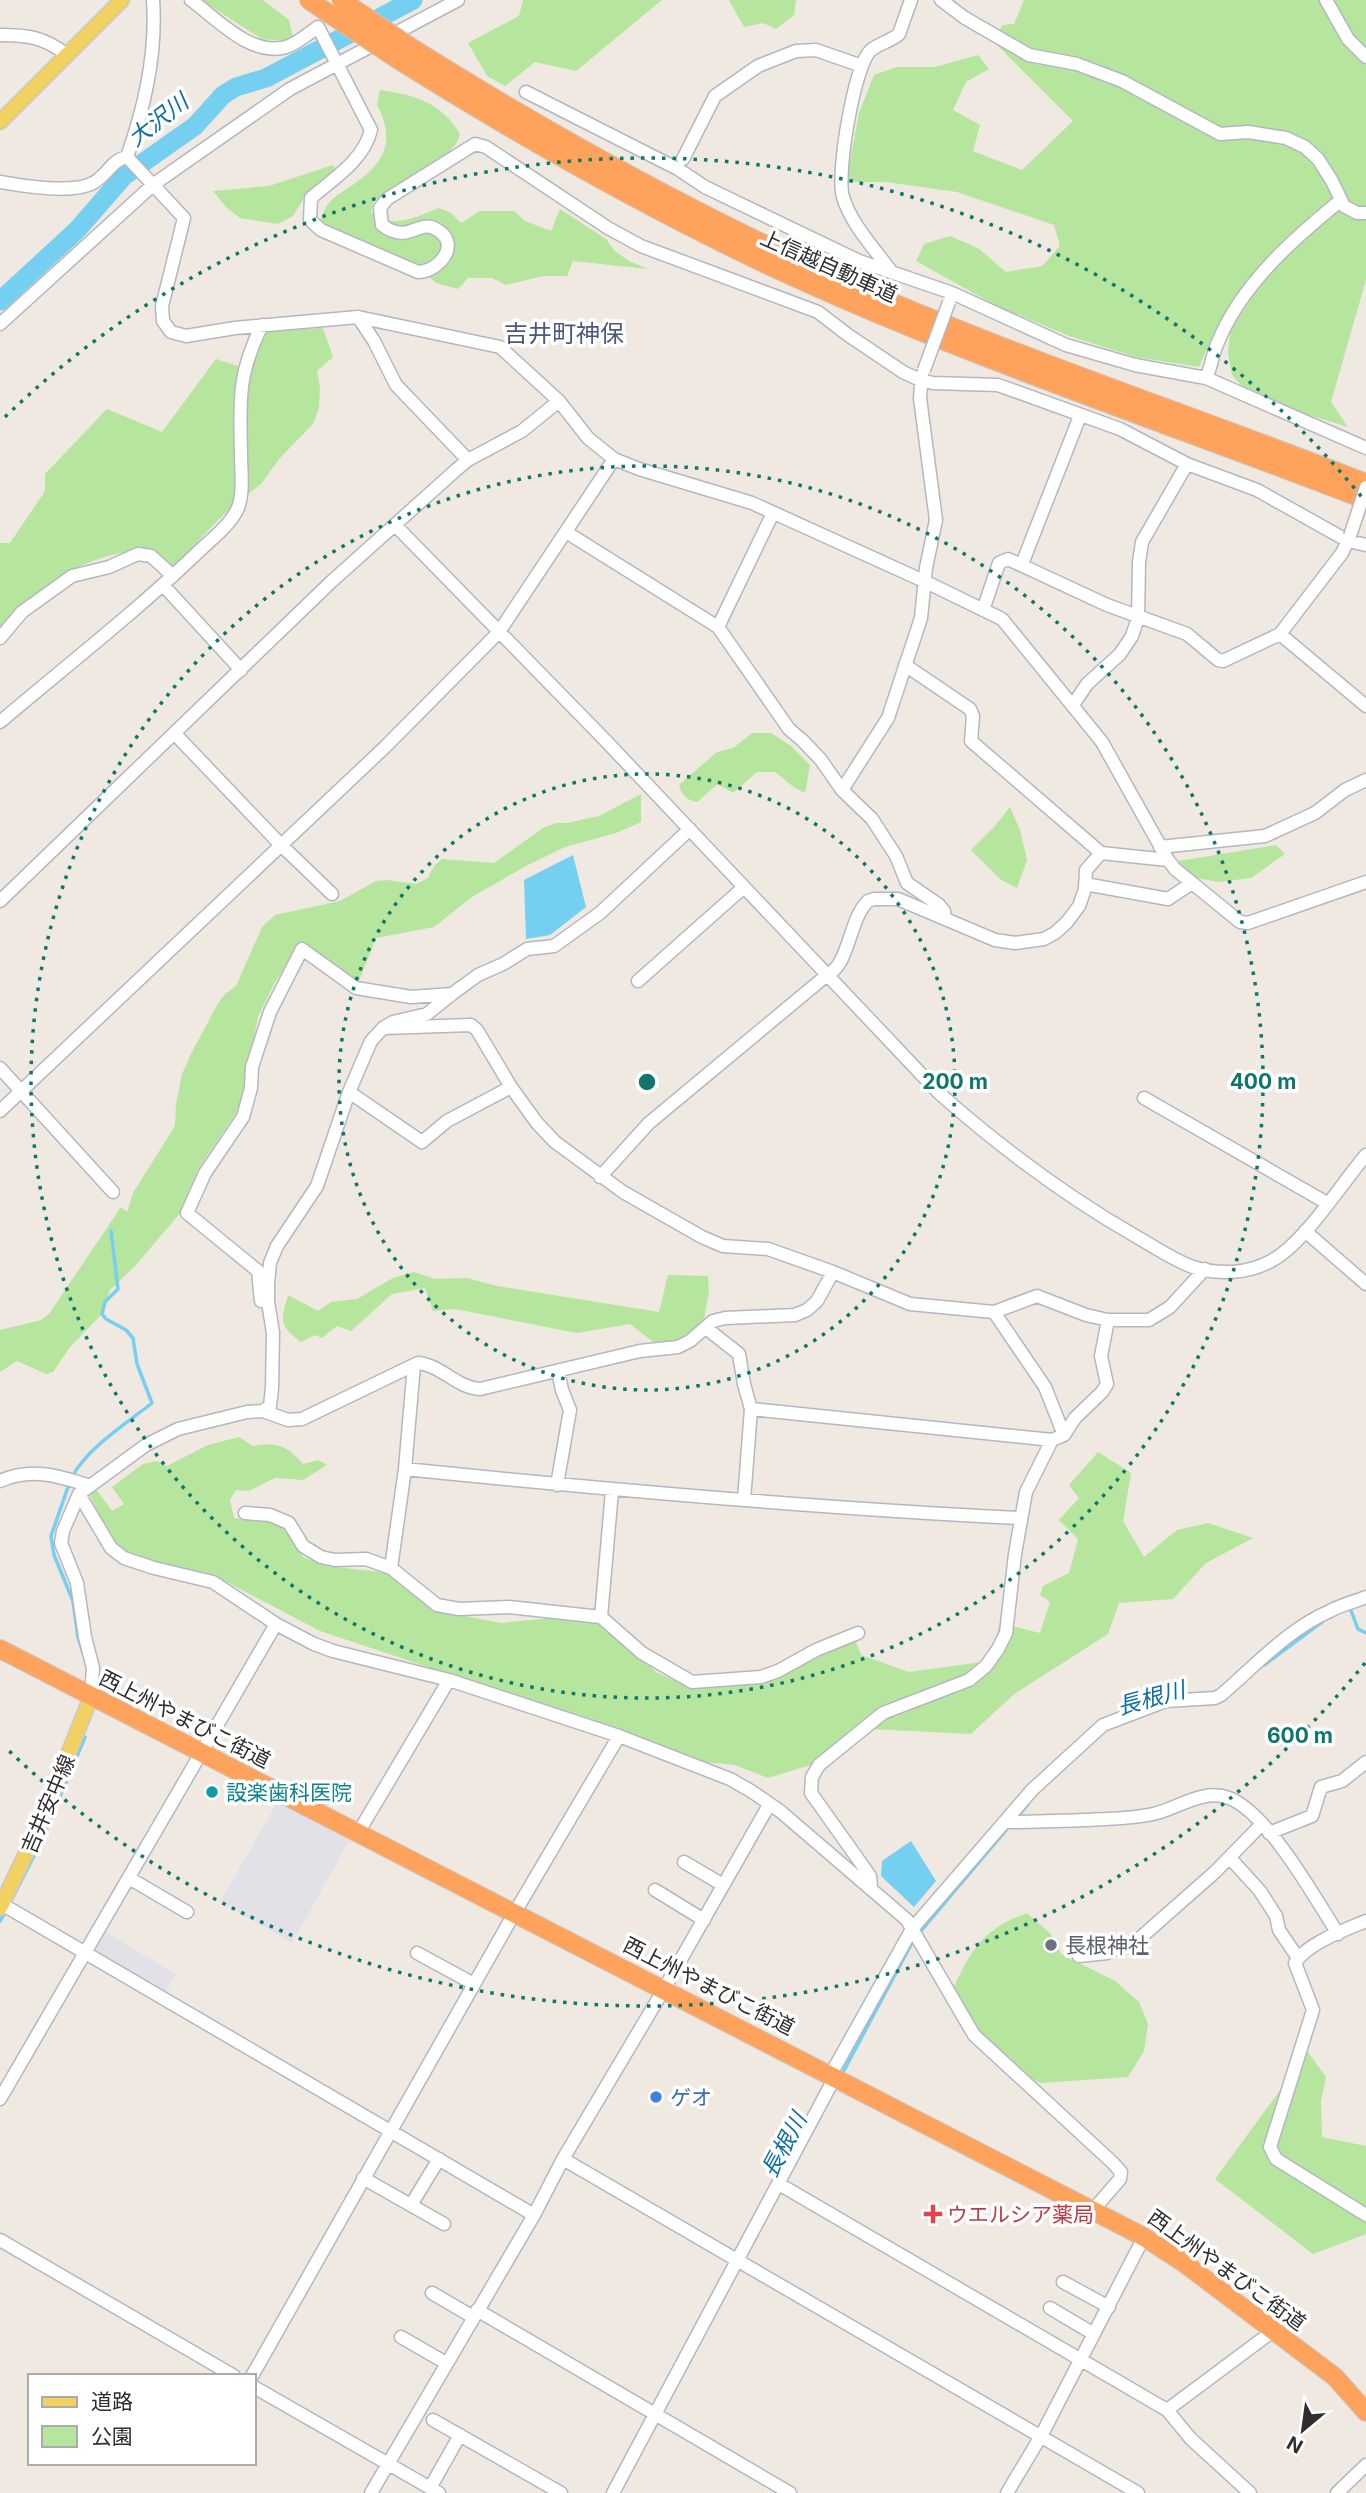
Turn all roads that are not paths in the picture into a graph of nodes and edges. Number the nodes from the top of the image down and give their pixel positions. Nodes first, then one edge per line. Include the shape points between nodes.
1 (122, 0) edge
2 (153, 0) edge
3 (191, 0) edge
4 (309, 0) edge
5 (341, 0) edge
6 (458, 0) edge
7 (911, 0) edge
8 (941, 0) edge
9 (1326, 0) edge
10 (0, 35) edge
11 (403, 53) junction
12 (67, 55) junction
13 (1366, 57) edge
14 (336, 63) junction
15 (862, 66) junction
16 (526, 92) dead end
17 (0, 122) edge
18 (127, 157) junction
19 (684, 159) dead end
20 (0, 182) edge
21 (154, 184) junction
22 (1341, 200) junction
23 (1366, 213) edge
24 (890, 271) junction
25 (951, 298) junction
26 (358, 317) junction
27 (0, 324) edge
28 (262, 325) junction
29 (922, 375) junction
30 (1206, 378) junction
31 (559, 401) junction
32 (1080, 416) junction
33 (1366, 448) edge
34 (614, 459) junction
35 (468, 460) junction
36 (1187, 464) junction
37 (1366, 485) edge
38 (1366, 500) edge
39 (773, 513) junction
40 (395, 525) junction
41 (566, 531) junction
42 (1349, 538) junction
43 (1366, 545) edge
44 (1022, 564) junction
45 (168, 580) junction
46 (926, 582) junction
47 (983, 610) junction
48 (1138, 618) junction
49 (718, 627) junction
50 (499, 632) junction
51 (1280, 634) junction
52 (0, 638) edge
53 (905, 665) junction
54 (241, 670) junction
55 (1073, 705) junction
56 (1366, 706) edge
57 (0, 722) edge
58 (175, 734) junction
59 (1366, 780) edge
60 (842, 790) junction
61 (690, 829) junction
62 (280, 844) junction
63 (1160, 847) junction
64 (1101, 853) junction
65 (1168, 860) junction
66 (1366, 882) edge
67 (1192, 883) junction
68 (1085, 884) junction
69 (744, 887) junction
70 (332, 894) dead end
71 (0, 901) edge
72 (945, 919) junction
73 (827, 975) junction
74 (638, 981) dead end
75 (452, 994) junction
76 (383, 1028) junction
77 (0, 1068) edge
78 (511, 1087) junction
79 (21, 1090) junction
80 (349, 1092) junction
81 (1144, 1098) dead end
82 (0, 1111) edge
83 (1366, 1155) edge
84 (600, 1177) junction
85 (113, 1192) dead end
86 (1326, 1203) junction
87 (1305, 1231) junction
88 (1205, 1269) junction
89 (833, 1272) junction
90 (1366, 1284) edge
91 (994, 1312) junction
92 (1108, 1320) junction
93 (706, 1328) junction
94 (273, 1333) junction
95 (414, 1365) junction
96 (558, 1371) junction
97 (751, 1409) junction
98 (263, 1411) junction
99 (1058, 1437) junction
100 (405, 1469) junction
101 (0, 1481) edge
102 (557, 1485) junction
103 (90, 1486) junction
104 (612, 1491) junction
105 (79, 1494) junction
106 (744, 1500) junction
107 (245, 1513) dead end
108 (1020, 1517) junction
109 (391, 1569) junction
110 (1366, 1597) edge
111 (601, 1617) junction
112 (276, 1624) junction
113 (858, 1633) dead end
114 (0, 1649) edge
115 (449, 1680) junction
116 (91, 1697) junction
117 (619, 1737) junction
118 (203, 1752) junction
119 (1366, 1762) edge
120 (769, 1805) junction
121 (1004, 1822) junction
122 (1266, 1828) junction
123 (358, 1833) junction
124 (1230, 1858) junction
125 (684, 1861) dead end
126 (129, 1878) junction
127 (723, 1885) junction
128 (871, 1888) junction
129 (655, 1890) dead end
130 (1, 1905) edge
131 (187, 1912) dead end
132 (515, 1912) junction
133 (704, 1920) junction
134 (1366, 1922) edge
135 (912, 1929) junction
136 (1338, 1934) junction
137 (86, 1952) junction
138 (417, 1953) dead end
139 (1079, 1956) dead end
140 (1298, 1958) junction
141 (474, 1984) junction
142 (664, 1989) junction
143 (833, 2076) junction
144 (0, 2099) edge
145 (391, 2131) junction
146 (439, 2159) junction
147 (563, 2159) junction
148 (363, 2178) junction
149 (779, 2185) junction
150 (411, 2205) junction
151 (1094, 2209) junction
152 (534, 2215) junction
153 (1366, 2215) edge
154 (444, 2224) dead end
155 (1144, 2237) junction
156 (0, 2240) edge
157 (738, 2260) junction
158 (1063, 2282) dead end
159 (432, 2293) dead end
160 (1109, 2307) junction
161 (1050, 2308) dead end
162 (475, 2313) junction
163 (1273, 2331) junction
164 (1094, 2334) junction
165 (401, 2337) dead end
166 (1082, 2358) junction
167 (446, 2363) junction
168 (231, 2374) edge
169 (253, 2374) edge
170 (256, 2388) edge
171 (1167, 2410) junction
172 (1366, 2412) edge
173 (655, 2415) junction
174 (433, 2420) dead end
175 (460, 2435) junction
176 (1041, 2435) junction
177 (387, 2464) junction
178 (1366, 2465) edge
179 (538, 2487) edge
180 (435, 2491) edge
181 (372, 2493) edge
182 (561, 2493) edge
183 (613, 2493) edge
184 (790, 2493) edge
185 (1007, 2493) edge
186 (1138, 2493) edge
187 (1250, 2493) edge
188 (1337, 2493) edge

1 - 12 main road
2 - 18 street via 152,66
3 - 14 street via 246,41 266,48 286,47 318,27
4 - 11 highway, 上信越自動車道, bridge
5 - 11 highway, 上信越自動車道, bridge
6 - 14 street
7 - 15 street via 899,34 871,51
8 - 22 street via 1029,55 1077,64 1122,81 1220,134 1248,132 1286,138 1305,147 1318,159
9 - 13 street via 1348,39
10 - 12 street via 36,37
11 - 37 highway, 上信越自動車道 via 610,165 836,278 1026,356
11 - 38 highway, 上信越自動車道 via 556,155 772,267 974,352
12 - 17 main road
14 - 21 street via 290,89
14 - 29 street via 371,130 360,155 311,198 310,220 321,230 418,272 428,272 449,250 448,240 439,230 425,226 400,234 391,232 382,225 380,208 387,199 475,144 641,246 818,312 881,357
15 - 19 street via 816,50 796,51 758,66 715,96
15 - 24 street via 840,183 852,216
16 - 24 street via 815,242
18 - 20 street via 118,159 88,186 38,189
18 - 21 street
21 - 27 street
21 - 28 street via 184,218 162,306 167,328 186,336
22 - 23 street via 1357,213
22 - 30 street via 1263,271 1216,344
24 - 25 street
25 - 29 street, bridge
25 - 30 street via 1066,345 1135,365
26 - 28 street
26 - 31 street via 500,347
26 - 35 street via 396,385
28 - 45 street via 243,373 238,508
29 - 32 street via 933,383 998,385
29 - 46 street via 920,398 936,520
30 - 33 street
31 - 34 street via 588,438
31 - 35 street via 522,431
32 - 36 street via 1119,429
32 - 44 street
34 - 39 street
34 - 41 street
35 - 40 street
36 - 42 street via 1257,490
36 - 48 street via 1142,542
37 - 42 street, bridge
39 - 46 street
39 - 49 street
40 - 50 street
40 - 54 street
41 - 49 street
41 - 50 street
42 - 43 street
42 - 51 street
44 - 47 street via 1008,559 999,563
44 - 48 street
45 - 52 street via 151,556 138,554 109,568 72,576 22,612
45 - 54 street
45 - 57 street
46 - 47 street
46 - 53 street via 921,618
47 - 55 street via 1009,625
48 - 51 street via 1187,634 1223,661
48 - 55 street via 1120,654 1087,684
49 - 60 street via 789,729 821,760
50 - 61 street
50 - 62 street
51 - 56 street
53 - 60 street via 884,728
53 - 64 street via 970,709 971,741
54 - 58 street
55 - 63 street via 1102,742
58 - 62 street
58 - 71 street
59 - 63 street via 1315,813 1265,836
60 - 72 street via 872,819 907,883 939,905
61 - 69 street
61 - 75 street via 600,913 554,946 527,949
62 - 70 street
62 - 79 street
63 - 65 street
64 - 65 street
64 - 68 street via 1086,870
65 - 67 street
66 - 67 street via 1244,924
67 - 68 street via 1168,899
68 - 72 street via 1079,906 1044,939 995,940
69 - 73 street
69 - 74 street
72 - 73 street via 898,899 868,901 850,931 841,963
73 - 84 street via 649,1123
73 - 88 street via 931,1085 982,1131 1114,1224 1182,1262
75 - 76 street via 427,1014
75 - 94 street via 411,997 356,988 302,949 270,1012 252,1067 243,1117 205,1173 187,1213 258,1271 263,1317
76 - 78 street via 471,1026
76 - 80 street via 371,1041
77 - 79 street
78 - 80 street via 447,1121 422,1142
78 - 84 street via 555,1142
79 - 82 street
79 - 85 street
80 - 94 street via 317,1186 270,1263 268,1302
81 - 86 street
83 - 86 street
84 - 89 street via 723,1246 768,1249
86 - 87 street
87 - 88 street via 1284,1253 1260,1266 1233,1272
87 - 90 street
88 - 92 street via 1160,1315 1149,1320
89 - 91 street via 910,1304
89 - 93 street via 807,1310 795,1315 725,1318
91 - 92 street via 1037,1296
91 - 99 street via 1045,1387
92 - 99 street via 1101,1356 1107,1384
93 - 96 street via 678,1348 640,1351
93 - 97 street via 739,1354
94 - 98 street via 270,1406
95 - 96 street via 427,1364 469,1388 480,1389
95 - 98 street via 302,1419 288,1420
95 - 100 street
96 - 102 street via 570,1410
97 - 99 street
97 - 106 street
98 - 103 street via 178,1429 146,1445
99 - 108 street via 1026,1492
100 - 102 street
100 - 109 street
101 - 103 street via 36,1473
102 - 104 street
103 - 105 street
104 - 106 street
104 - 111 street
105 - 112 street via 105,1539 124,1558 213,1582
105 - 116 street via 61,1543 77,1583 93,1668
106 - 108 street
107 - 109 street via 270,1515 289,1524 303,1546 321,1557 366,1559
108 - 128 street via 1006,1633 986,1665 969,1680 883,1713 819,1765 812,1776 811,1793 870,1875
109 - 111 street via 436,1605
110 - 121 street via 1328,1611 1295,1632 1222,1695 1166,1701 1103,1725
111 - 113 street via 642,1653 692,1682 761,1677
112 - 115 street via 333,1651
112 - 118 street
114 - 116 highway, 西上州やまびこ街道
115 - 117 street
115 - 123 street
116 - 118 highway, 西上州やまびこ街道
116 - 130 main road, 吉井安中線 via 41,1822
117 - 120 street via 730,1779
117 - 132 street
118 - 123 highway, 西上州やまびこ街道
118 - 126 street
119 - 122 street via 1342,1781 1321,1787 1312,1816
120 - 127 street
120 - 128 street
121 - 122 street via 1128,1818 1214,1795 1240,1804
121 - 135 street
122 - 124 street
122 - 136 street
123 - 132 highway, 西上州やまびこ街道
124 - 139 street via 1139,1939 1107,1953
124 - 140 street via 1260,1891
125 - 127 street
126 - 131 street
126 - 137 street
127 - 133 street
128 - 135 street
129 - 133 street
130 - 137 street
132 - 141 street
132 - 142 highway, 西上州やまびこ街道
133 - 142 street
134 - 136 street
135 - 143 street
135 - 151 street via 974,2035 1121,2172
136 - 140 street
137 - 144 street
137 - 145 street
138 - 141 street
140 - 153 street via 1296,1968 1314,2010 1270,2147 1276,2159
141 - 145 street
142 - 143 highway, 西上州やまびこ街道
142 - 147 street
143 - 149 street
143 - 151 highway, 西上州やまびこ街道
145 - 146 street
145 - 148 street
146 - 150 street
146 - 152 street
147 - 152 street
147 - 157 street
148 - 150 street
148 - 169 street
149 - 157 street
149 - 166 street
150 - 154 street
151 - 155 highway, 西上州やまびこ街道
152 - 162 street
155 - 160 street
155 - 163 highway, 西上州やまびこ街道
156 - 168 street
157 - 173 street
157 - 176 street
158 - 160 street
159 - 162 street
160 - 164 street
161 - 164 street
162 - 167 street
162 - 173 street
163 - 171 street
163 - 172 highway, 西上州やまびこ街道 via 1335,2377
164 - 166 street
165 - 167 street
166 - 171 street
166 - 176 street
167 - 177 street
170 - 177 street
171 - 187 street via 1191,2439
173 - 183 street
173 - 184 street
174 - 175 street
175 - 179 street
175 - 180 street
176 - 185 street
176 - 186 street
177 - 180 street
177 - 181 street
178 - 188 street
179 - 182 street

